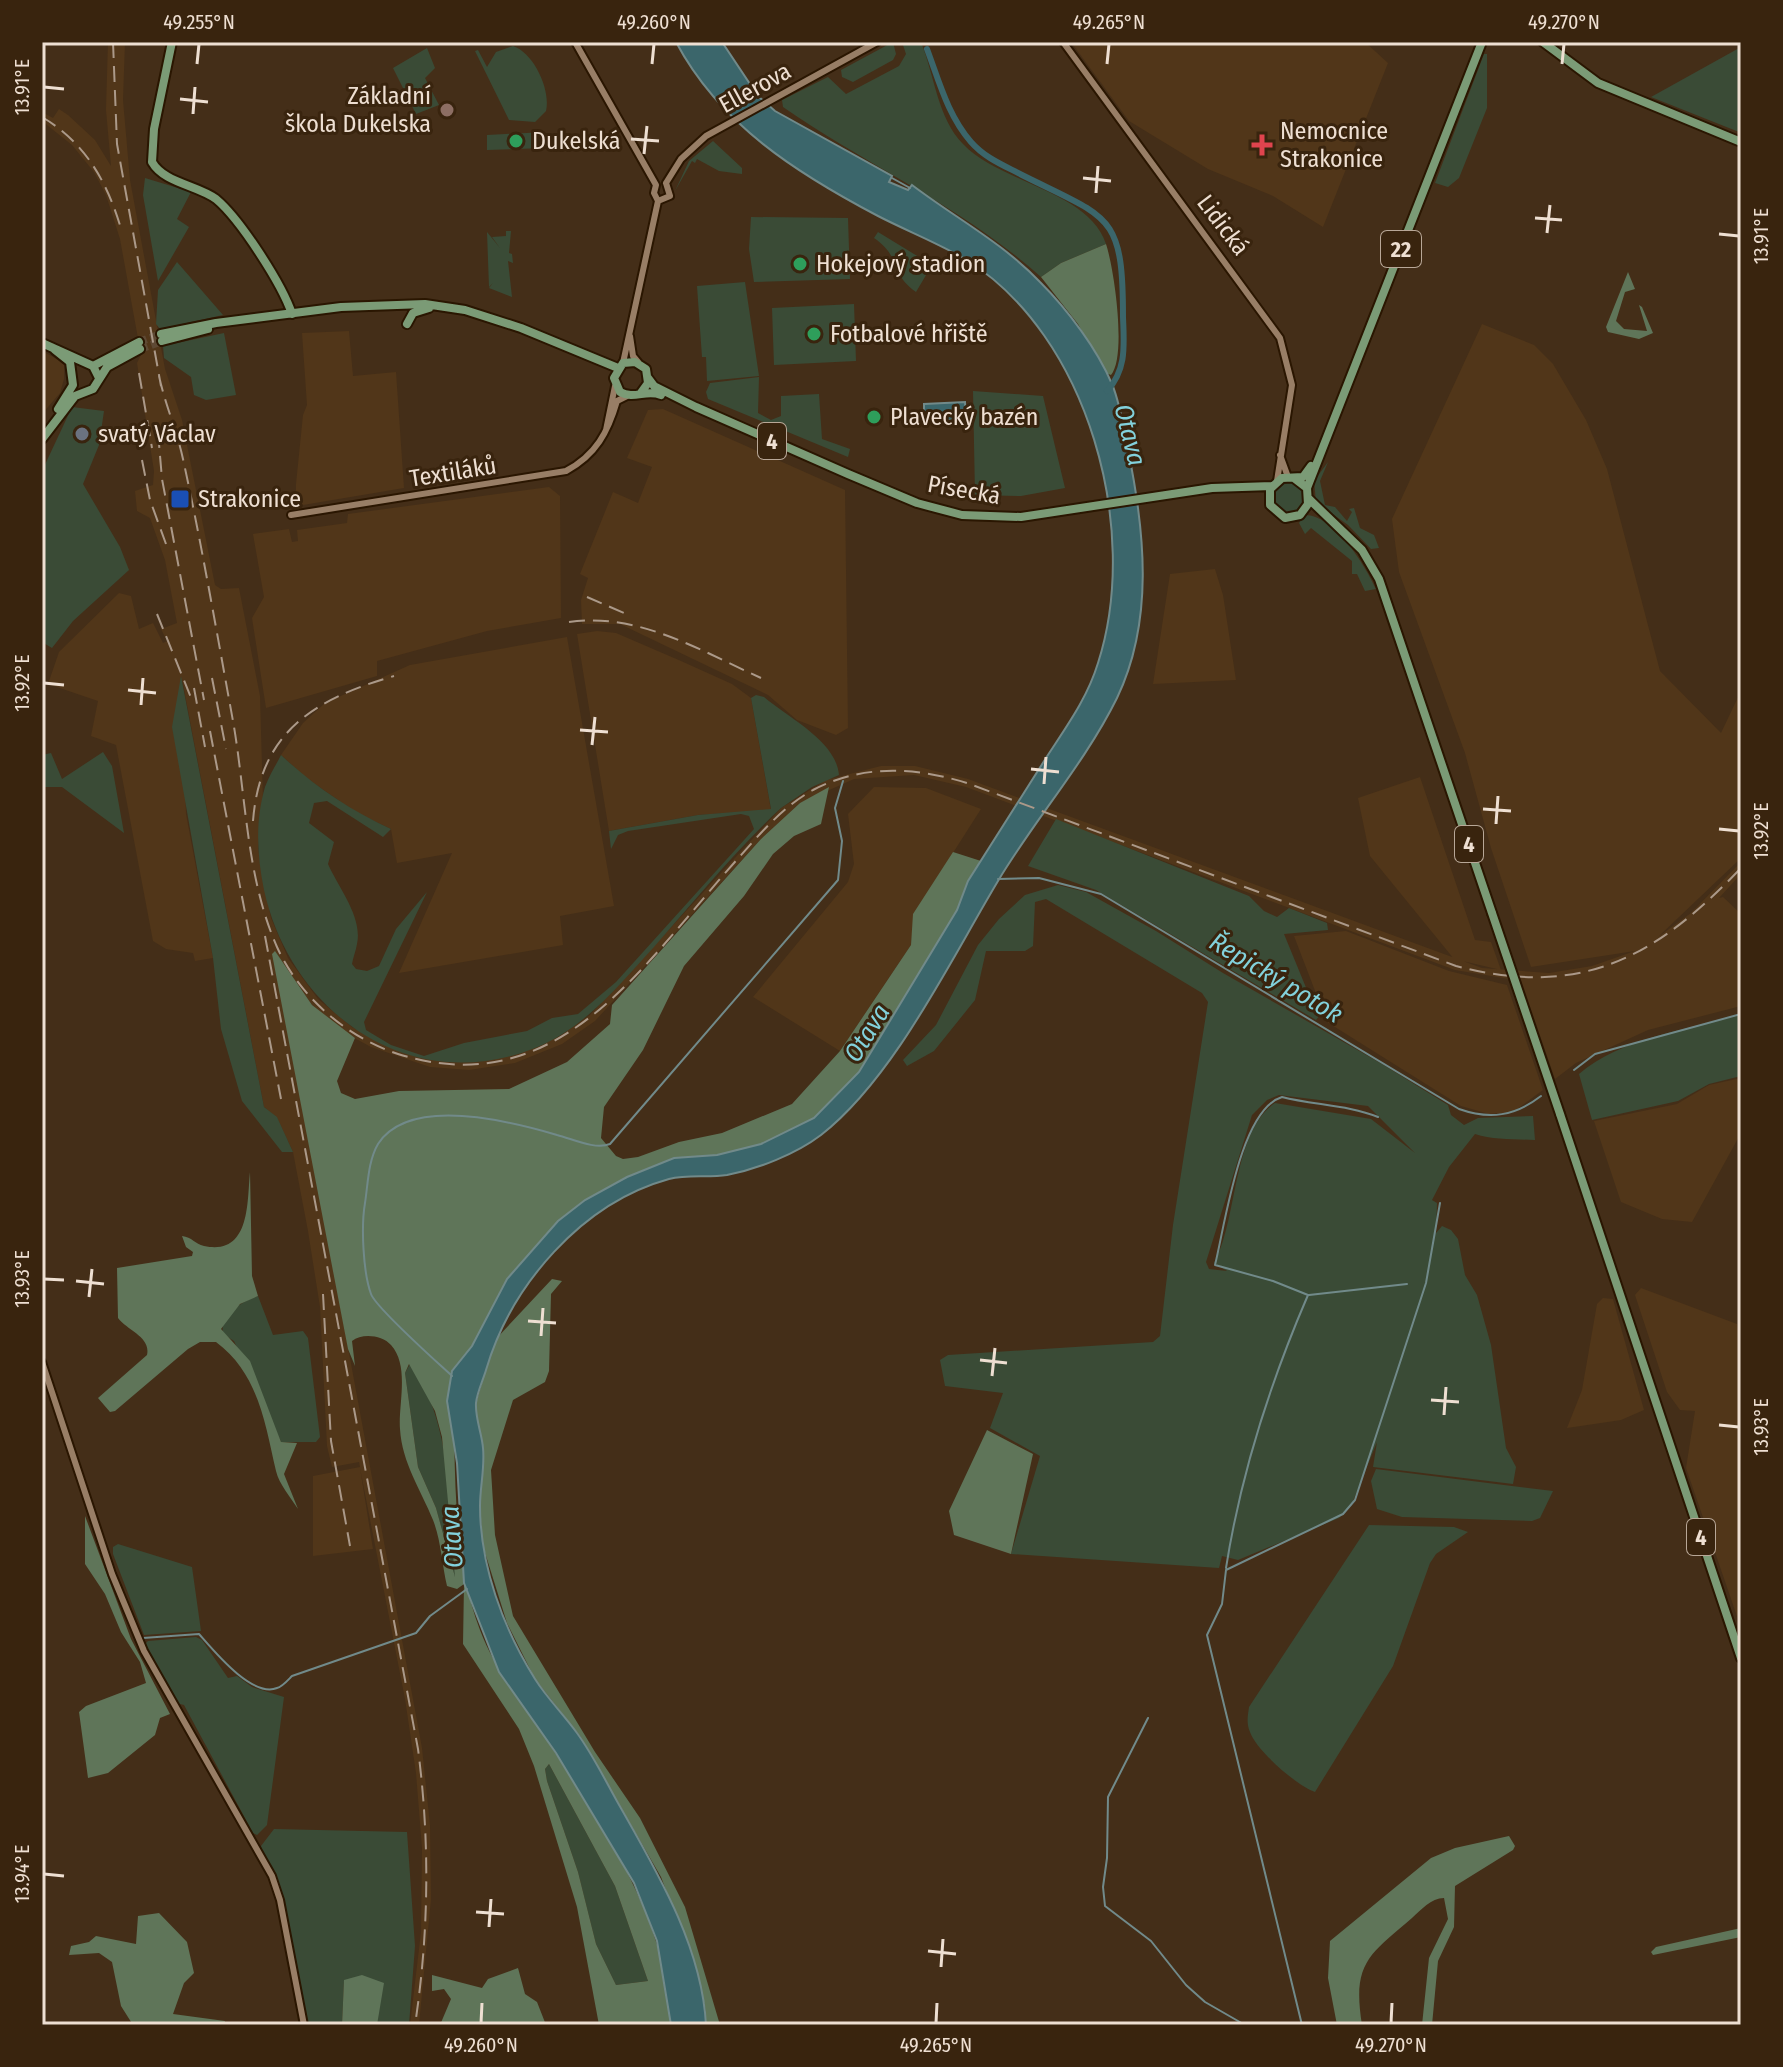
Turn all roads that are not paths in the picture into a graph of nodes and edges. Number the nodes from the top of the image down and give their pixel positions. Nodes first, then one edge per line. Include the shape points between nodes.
1 (172, 42) edge
2 (575, 42) edge
3 (877, 42) edge
4 (1063, 42) edge
5 (1482, 42) edge
6 (1543, 42) edge
7 (1741, 142) edge
8 (666, 183) junction
9 (656, 185) junction
10 (658, 201) junction
11 (445, 306) junction
12 (292, 314) junction
13 (501, 323) junction
14 (407, 324) dead end
15 (630, 324) junction
16 (161, 338) tunnel mouth
17 (42, 343) edge
18 (55, 350) junction
19 (639, 363) junction
20 (90, 365) junction
21 (620, 366) junction
22 (72, 372) junction
23 (99, 378) junction
24 (648, 378) junction
25 (614, 382) junction
26 (73, 385) junction
27 (82, 391) junction
28 (640, 394) junction
29 (627, 396) junction
30 (696, 407) junction
31 (605, 434) junction
32 (42, 436) edge
33 (1279, 452) junction
34 (1319, 456) junction
35 (1291, 477) junction
36 (1275, 483) junction
37 (1243, 487) junction
38 (1307, 488) junction
39 (1268, 498) junction
40 (1309, 499) junction
41 (1303, 512) junction
42 (291, 515) dead end
43 (1334, 523) junction
44 (42, 1362) edge
45 (1741, 1658) edge
46 (304, 2025) edge

1 - 12 main road via 152,162 220,204 271,272
2 - 9 street
3 - 8 street, Ellerova via 721,127 690,149
4 - 33 street, Lidická via 1276,329 1289,362 1291,404
5 - 34 main road, 22
6 - 7 main road via 1598,83
8 - 9 street
8 - 10 street via 670,196
9 - 10 street
10 - 15 street
11 - 12 main road via 366,305
11 - 13 main road
11 - 14 main road via 420,309
12 - 16 main road
13 - 21 main road
13 - 25 main road via 606,371
15 - 19 street via 633,356
15 - 21 street
17 - 18 main road
18 - 20 main road
18 - 22 main road via 70,362
19 - 21 main road
19 - 24 main road
20 - 22 main road via 77,365
20 - 23 main road
20 - 23 main road via 139,346
21 - 25 main road
22 - 26 main road
23 - 27 main road via 93,389
24 - 28 main road
24 - 30 main road, Písecká
25 - 29 main road
25 - 31 street
26 - 27 main road
26 - 32 main road
27 - 32 main road
28 - 29 main road
28 - 30 main road, Písecká via 651,391
29 - 31 street via 617,401
30 - 37 main road, Písecká / 4 via 926,506 962,515 1011,518
31 - 42 street, Textiláků via 583,461 556,474
33 - 35 street
33 - 36 street, Lidická
34 - 35 main road, 22 via 1305,475
34 - 38 main road, 22
35 - 36 main road, 4
35 - 38 main road
36 - 37 main road, Písecká / 4
36 - 39 main road
37 - 39 main road, Písecká / 4
38 - 40 main road
39 - 41 main road, 4 via 1273,511 1285,518
40 - 41 main road
40 - 43 main road, 4
41 - 43 main road, 4
43 - 45 main road, 4, bridge via 1362,550 1387,599
44 - 46 street via 129,1617 163,1687 272,1876

